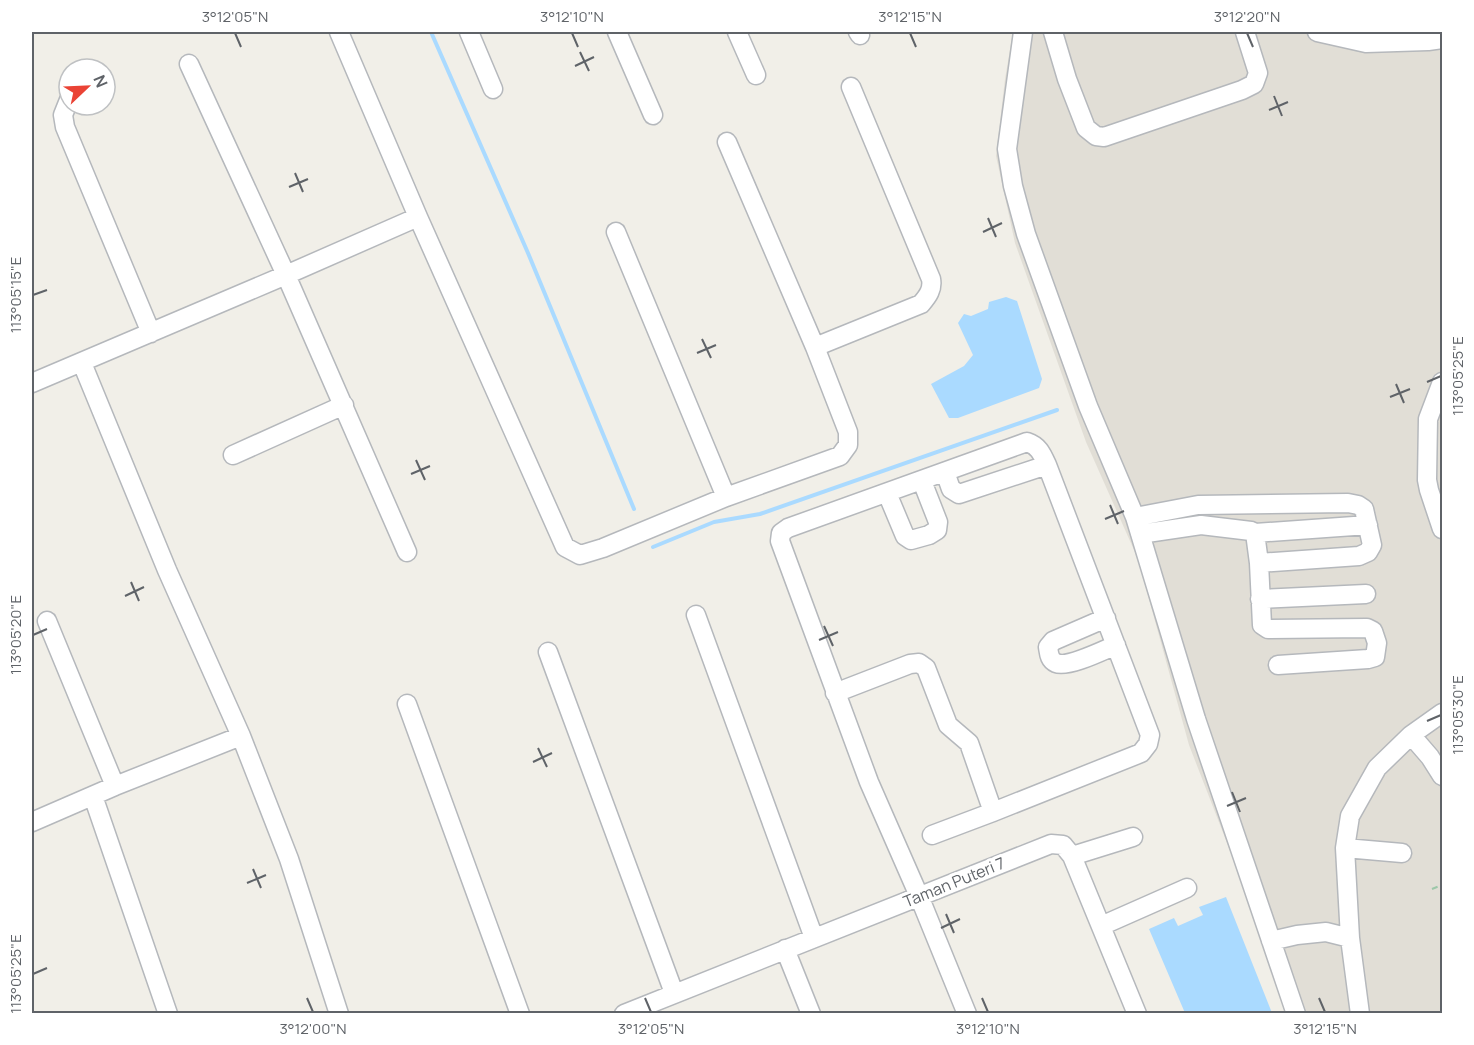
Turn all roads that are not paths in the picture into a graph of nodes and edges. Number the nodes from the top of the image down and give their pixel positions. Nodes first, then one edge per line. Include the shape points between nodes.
1 (339, 32) edge
2 (470, 32) edge
3 (617, 32) edge
4 (737, 32) edge
5 (1023, 32) edge
6 (1053, 32) edge
7 (1245, 32) edge
8 (1317, 32) edge
9 (1443, 39) edge
10 (189, 64) dead end
11 (756, 75) dead end
12 (851, 87) dead end
13 (493, 89) dead end
14 (654, 115) dead end
15 (63, 117) edge
16 (727, 142) dead end
17 (418, 217) junction
18 (616, 232) dead end
19 (286, 275) junction
20 (151, 333) junction
21 (815, 346) junction
22 (82, 363) junction
23 (1443, 382) edge
24 (32, 383) edge
25 (344, 405) junction
26 (233, 455) dead end
27 (1047, 465) junction
28 (945, 472) junction
29 (922, 481) junction
30 (886, 493) junction
31 (726, 497) junction
32 (1368, 525) junction
33 (1137, 526) junction
34 (1443, 529) edge
35 (1255, 533) junction
36 (407, 552) dead end
37 (1259, 563) junction
38 (1366, 594) dead end
39 (1260, 599) junction
40 (696, 615) dead end
41 (1106, 618) junction
42 (47, 621) dead end
43 (1116, 645) junction
44 (548, 652) dead end
45 (1278, 665) dead end
46 (835, 693) junction
47 (407, 704) dead end
48 (1435, 718) edge
49 (1411, 735) junction
50 (241, 736) junction
51 (1443, 756) edge
52 (1443, 776) edge
53 (115, 786) junction
54 (93, 796) junction
55 (993, 813) junction
56 (32, 822) edge
57 (932, 835) dead end
58 (1133, 837) dead end
59 (1345, 848) junction
60 (1402, 853) dead end
61 (1072, 856) junction
62 (1187, 888) dead end
63 (919, 896) junction
64 (1101, 926) junction
65 (814, 938) junction
66 (1350, 938) junction
67 (1271, 941) junction
68 (784, 949) junction
69 (674, 993) junction
70 (647, 1009) edge
71 (168, 1014) edge
72 (339, 1014) edge
73 (520, 1014) edge
74 (624, 1014) edge
75 (811, 1014) edge
76 (967, 1014) edge
77 (1137, 1014) edge
78 (1296, 1014) edge
79 (1360, 1014) edge

1 - 17 street
2 - 13 street
3 - 14 street
4 - 11 street
5 - 33 street via 1007,149 1012,186 1088,406
6 - 7 street via 1086,128 1104,138 1254,84 1258,73
8 - 9 street via 1366,43
10 - 19 street
12 - 21 street via 932,285 921,304
15 - 20 street
16 - 21 street
17 - 19 street
17 - 31 street via 565,547 580,555 603,548
18 - 31 street
19 - 20 street
19 - 25 street
20 - 22 street
21 - 31 street via 848,432 848,445 840,456
22 - 24 street
22 - 50 street
23 - 34 street via 1428,419 1427,480
25 - 26 street
25 - 36 street
27 - 28 street via 1040,449 1027,442
27 - 28 street via 959,494 951,489
27 - 41 street
28 - 29 street
29 - 30 street
29 - 30 street via 938,522 937,530 920,538 911,540 905,536
30 - 46 street via 781,533 780,541
32 - 33 street via 1364,509 1348,503 1198,506
32 - 35 street
32 - 37 street via 1372,545 1359,556
33 - 35 street via 1201,525
33 - 67 street
35 - 37 street
37 - 39 street
38 - 39 street
39 - 45 street via 1262,625 1268,629 1367,628 1373,631 1377,643 1375,657 1368,659
40 - 65 street
41 - 43 street
41 - 43 street via 1053,641 1048,647 1049,656 1054,663 1070,663
42 - 53 street
43 - 55 street via 1150,735 1149,744 1141,753
44 - 69 street
46 - 55 street via 910,664 919,663 926,668 948,725 969,743
46 - 63 street
47 - 73 street
48 - 49 street
48 - 51 street via 1434,743
49 - 52 street
49 - 59 street via 1377,768 1350,816
50 - 53 street
50 - 72 street via 290,859
53 - 54 street
54 - 56 street
54 - 71 street
55 - 57 street
58 - 61 street
59 - 60 street
59 - 66 street
61 - 63 street, Taman Puteri 7 via 1063,845 1051,844
61 - 64 street
62 - 64 street
63 - 65 street, Taman Puteri 7
63 - 76 street
64 - 77 street
65 - 68 street, Taman Puteri 7
66 - 67 street via 1326,932
66 - 79 street
67 - 78 street
68 - 69 street, Taman Puteri 7
68 - 75 street
69 - 70 street, Taman Puteri 7
70 - 74 street, Taman Puteri 7

